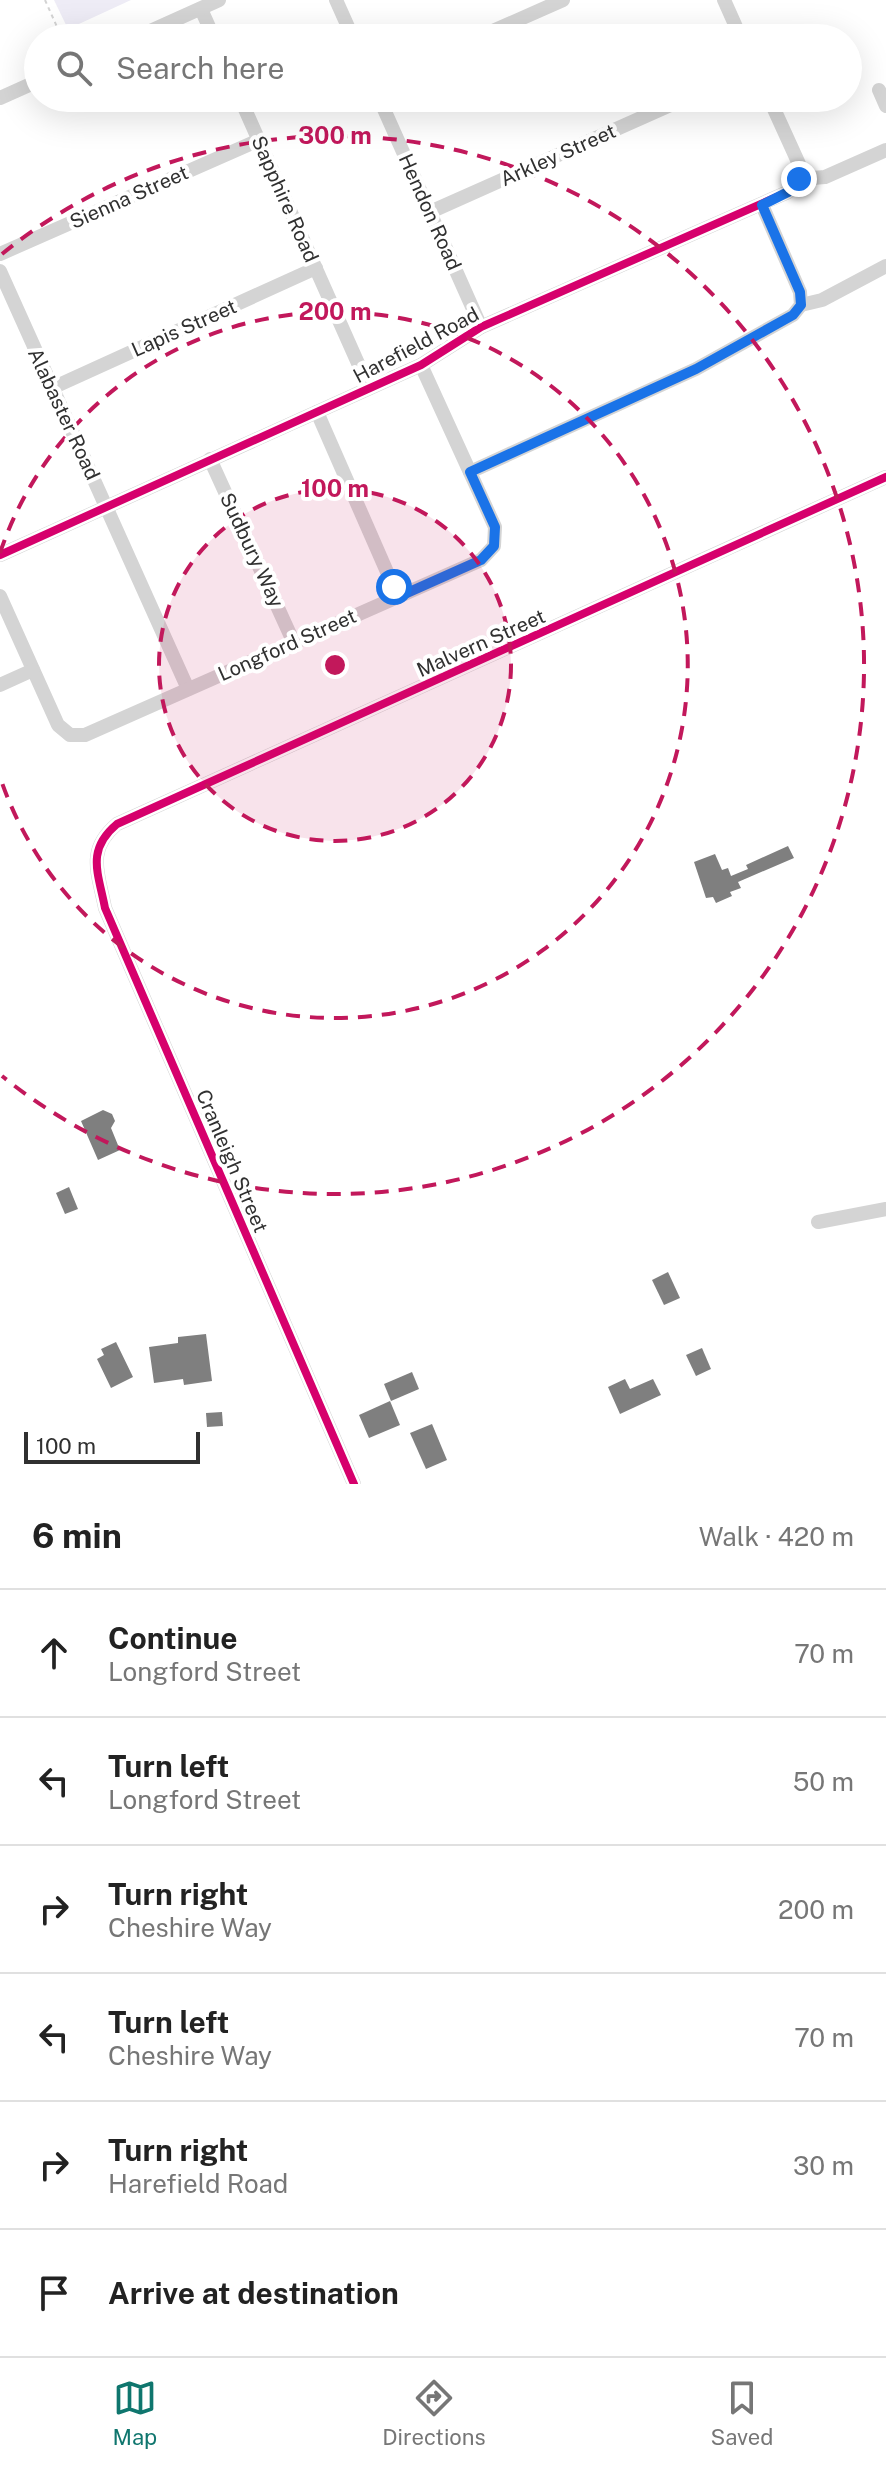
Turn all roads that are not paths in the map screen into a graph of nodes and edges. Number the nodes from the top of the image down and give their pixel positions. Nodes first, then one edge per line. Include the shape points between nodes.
1 (219, 0) edge
2 (336, 0) edge
3 (563, 0) edge
4 (724, 0) edge
5 (201, 9) junction
6 (167, 24) edge
7 (208, 24) edge
8 (347, 24) edge
9 (509, 24) edge
10 (735, 24) edge
11 (24, 87) edge
12 (879, 90) dead end
13 (0, 98) edge
14 (886, 106) edge
15 (246, 112) edge
16 (385, 112) edge
17 (655, 112) edge
18 (775, 112) edge
19 (259, 140) junction
20 (886, 150) edge
21 (799, 179) junction
22 (762, 205) junction
23 (430, 212) junction
24 (0, 254) edge
25 (886, 266) edge
26 (316, 268) junction
27 (0, 271) edge
28 (801, 305) junction
29 (481, 327) junction
30 (421, 365) junction
31 (52, 388) junction
32 (369, 388) junction
33 (317, 412) junction
34 (210, 459) junction
35 (470, 472) junction
36 (886, 477) edge
37 (106, 506) junction
38 (0, 555) edge
39 (0, 596) edge
40 (398, 597) junction
41 (293, 641) junction
42 (33, 670) junction
43 (0, 685) edge
44 (188, 689) junction
45 (98, 848) joint
46 (886, 1209) edge
47 (818, 1222) dead end
48 (354, 1484) edge

1 - 5 street
2 - 8 street
3 - 9 street
4 - 10 street
5 - 6 street
5 - 7 street
11 - 13 street
12 - 14 street
15 - 19 street, Sapphire Road
16 - 23 street, Hendon Road
17 - 23 street, Arkley Street
18 - 21 street via 799,164
19 - 24 street, Sienna Street
19 - 26 street, Sapphire Road
20 - 21 street via 825,177
21 - 22 street, Harefield Road via 788,192
22 - 28 street
22 - 29 street, Harefield Road
23 - 29 street, Hendon Road
25 - 28 street via 822,300
26 - 31 street, Lapis Street
26 - 32 street, Sapphire Road
27 - 31 street, Alabaster Road
28 - 35 street via 793,315 696,369
29 - 30 street, Harefield Road
30 - 32 street, Harefield Road
30 - 35 street, Longford Street
31 - 37 street, Alabaster Road
32 - 33 street, Harefield Road
33 - 34 street, Harefield Road
33 - 40 street
34 - 37 street, Harefield Road
34 - 41 street, Sudbury Way
35 - 40 street, Longford Street via 495,527 494,546 481,560
36 - 45 street, Malvern Street via 117,824
37 - 38 street, Harefield Road
37 - 44 street, Alabaster Road
39 - 42 street
40 - 41 street, Longford Street
41 - 44 street, Longford Street
42 - 43 street
42 - 44 street, Longford Street via 58,725 70,735 85,735
45 - 48 street, Cranleigh Street via 105,908
46 - 47 street

